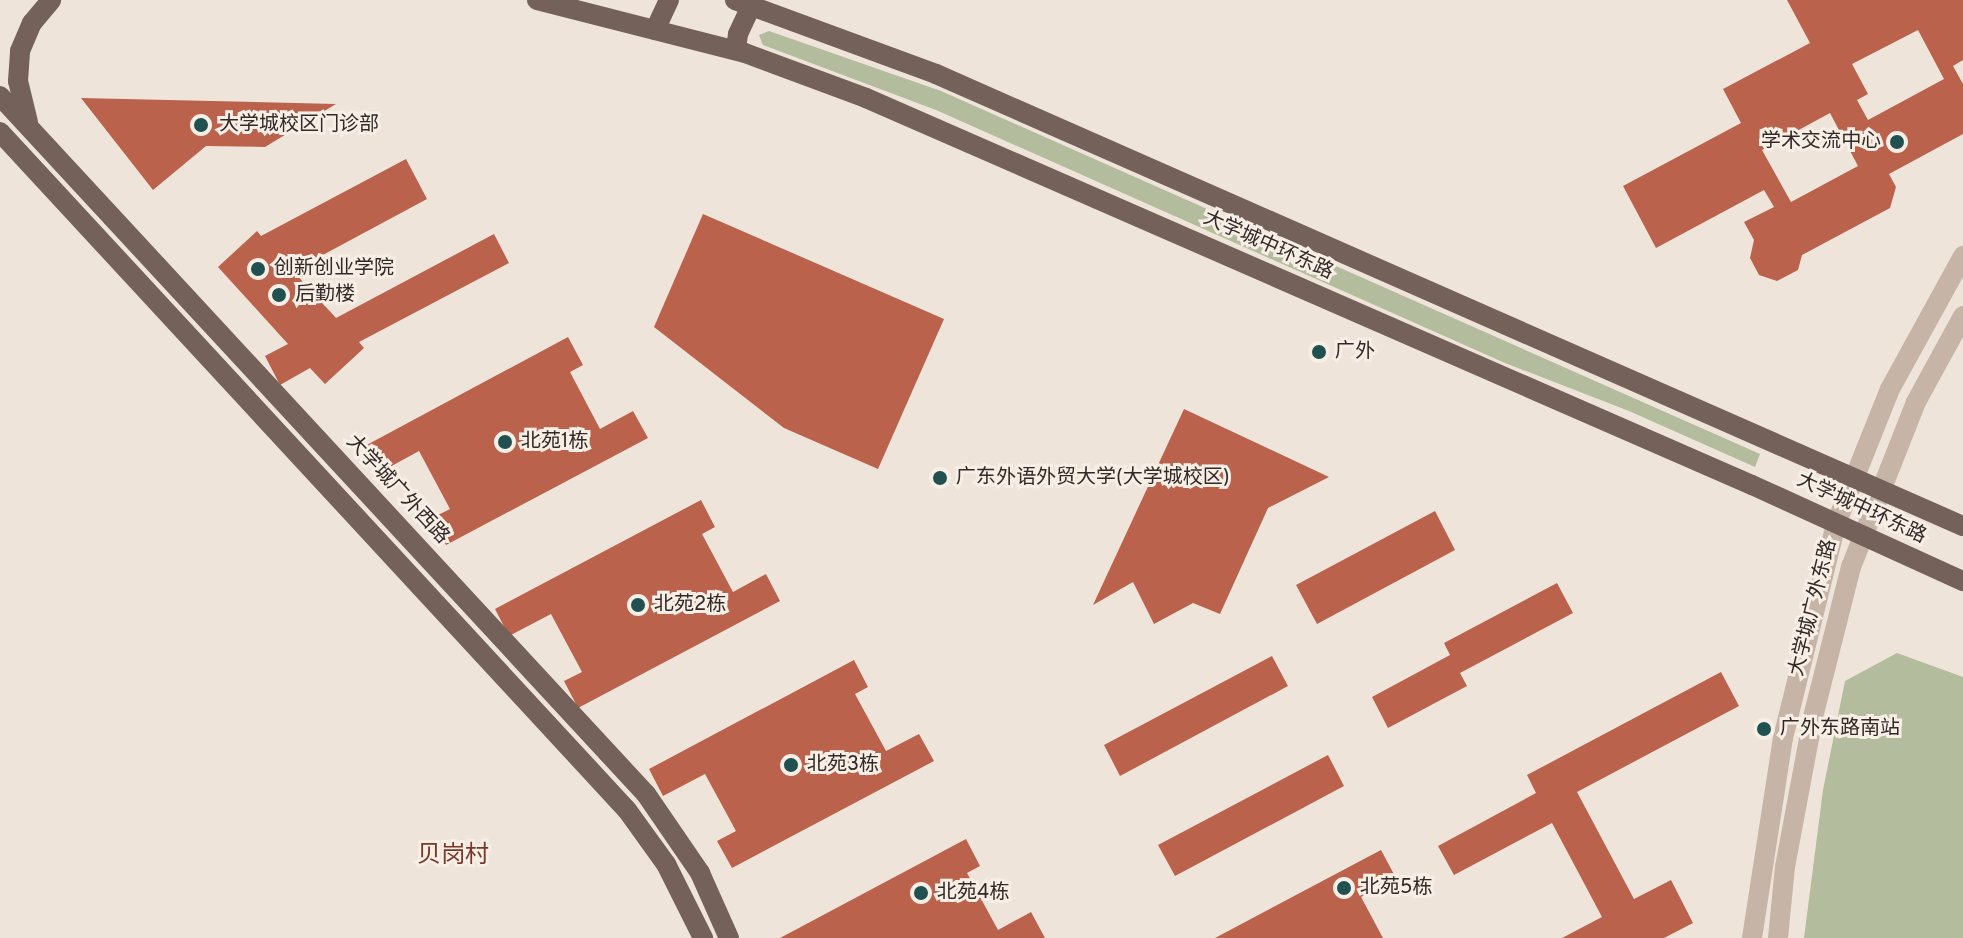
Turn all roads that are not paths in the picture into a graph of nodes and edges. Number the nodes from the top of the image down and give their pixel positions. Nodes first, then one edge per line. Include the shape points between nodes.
1 (51, 0) edge
2 (537, 0) edge
3 (669, 0) edge
4 (743, 3) edge
5 (655, 30) junction
6 (736, 50) junction
7 (0, 96) edge
8 (31, 129) junction
9 (0, 132) edge
10 (1963, 256) edge
11 (1963, 316) edge
12 (1853, 479) junction
13 (1879, 491) junction
14 (1836, 524) junction
15 (1963, 526) edge
16 (1862, 536) junction
17 (1963, 581) edge
18 (703, 938) edge
19 (729, 938) edge
20 (1752, 938) edge
21 (1778, 938) edge

1 - 8 main road via 32,23 20,51 19,90
2 - 5 main road, 大学城中环东路
3 - 5 main road
4 - 6 main road
4 - 12 main road, 大学城中环东路 via 936,74
5 - 6 main road, 大学城中环东路
6 - 14 main road, 大学城中环东路 via 928,123
7 - 8 main road, 大学城广外西路
8 - 19 main road, 大学城广外西路 via 646,794 700,873
9 - 18 main road via 627,810 666,864
10 - 12 street, 大学城广外东路 via 1890,389
11 - 13 street, 大学城广外东路 via 1916,402
12 - 13 main road, 大学城中环东路
12 - 14 street, 大学城广外东路
13 - 15 main road, 大学城中环东路
13 - 16 street, 大学城广外东路
14 - 16 main road, 大学城中环东路
14 - 20 street, 大学城广外东路 via 1783,738
16 - 17 main road, 大学城中环东路
16 - 21 street, 大学城广外东路 via 1813,717 1785,867

